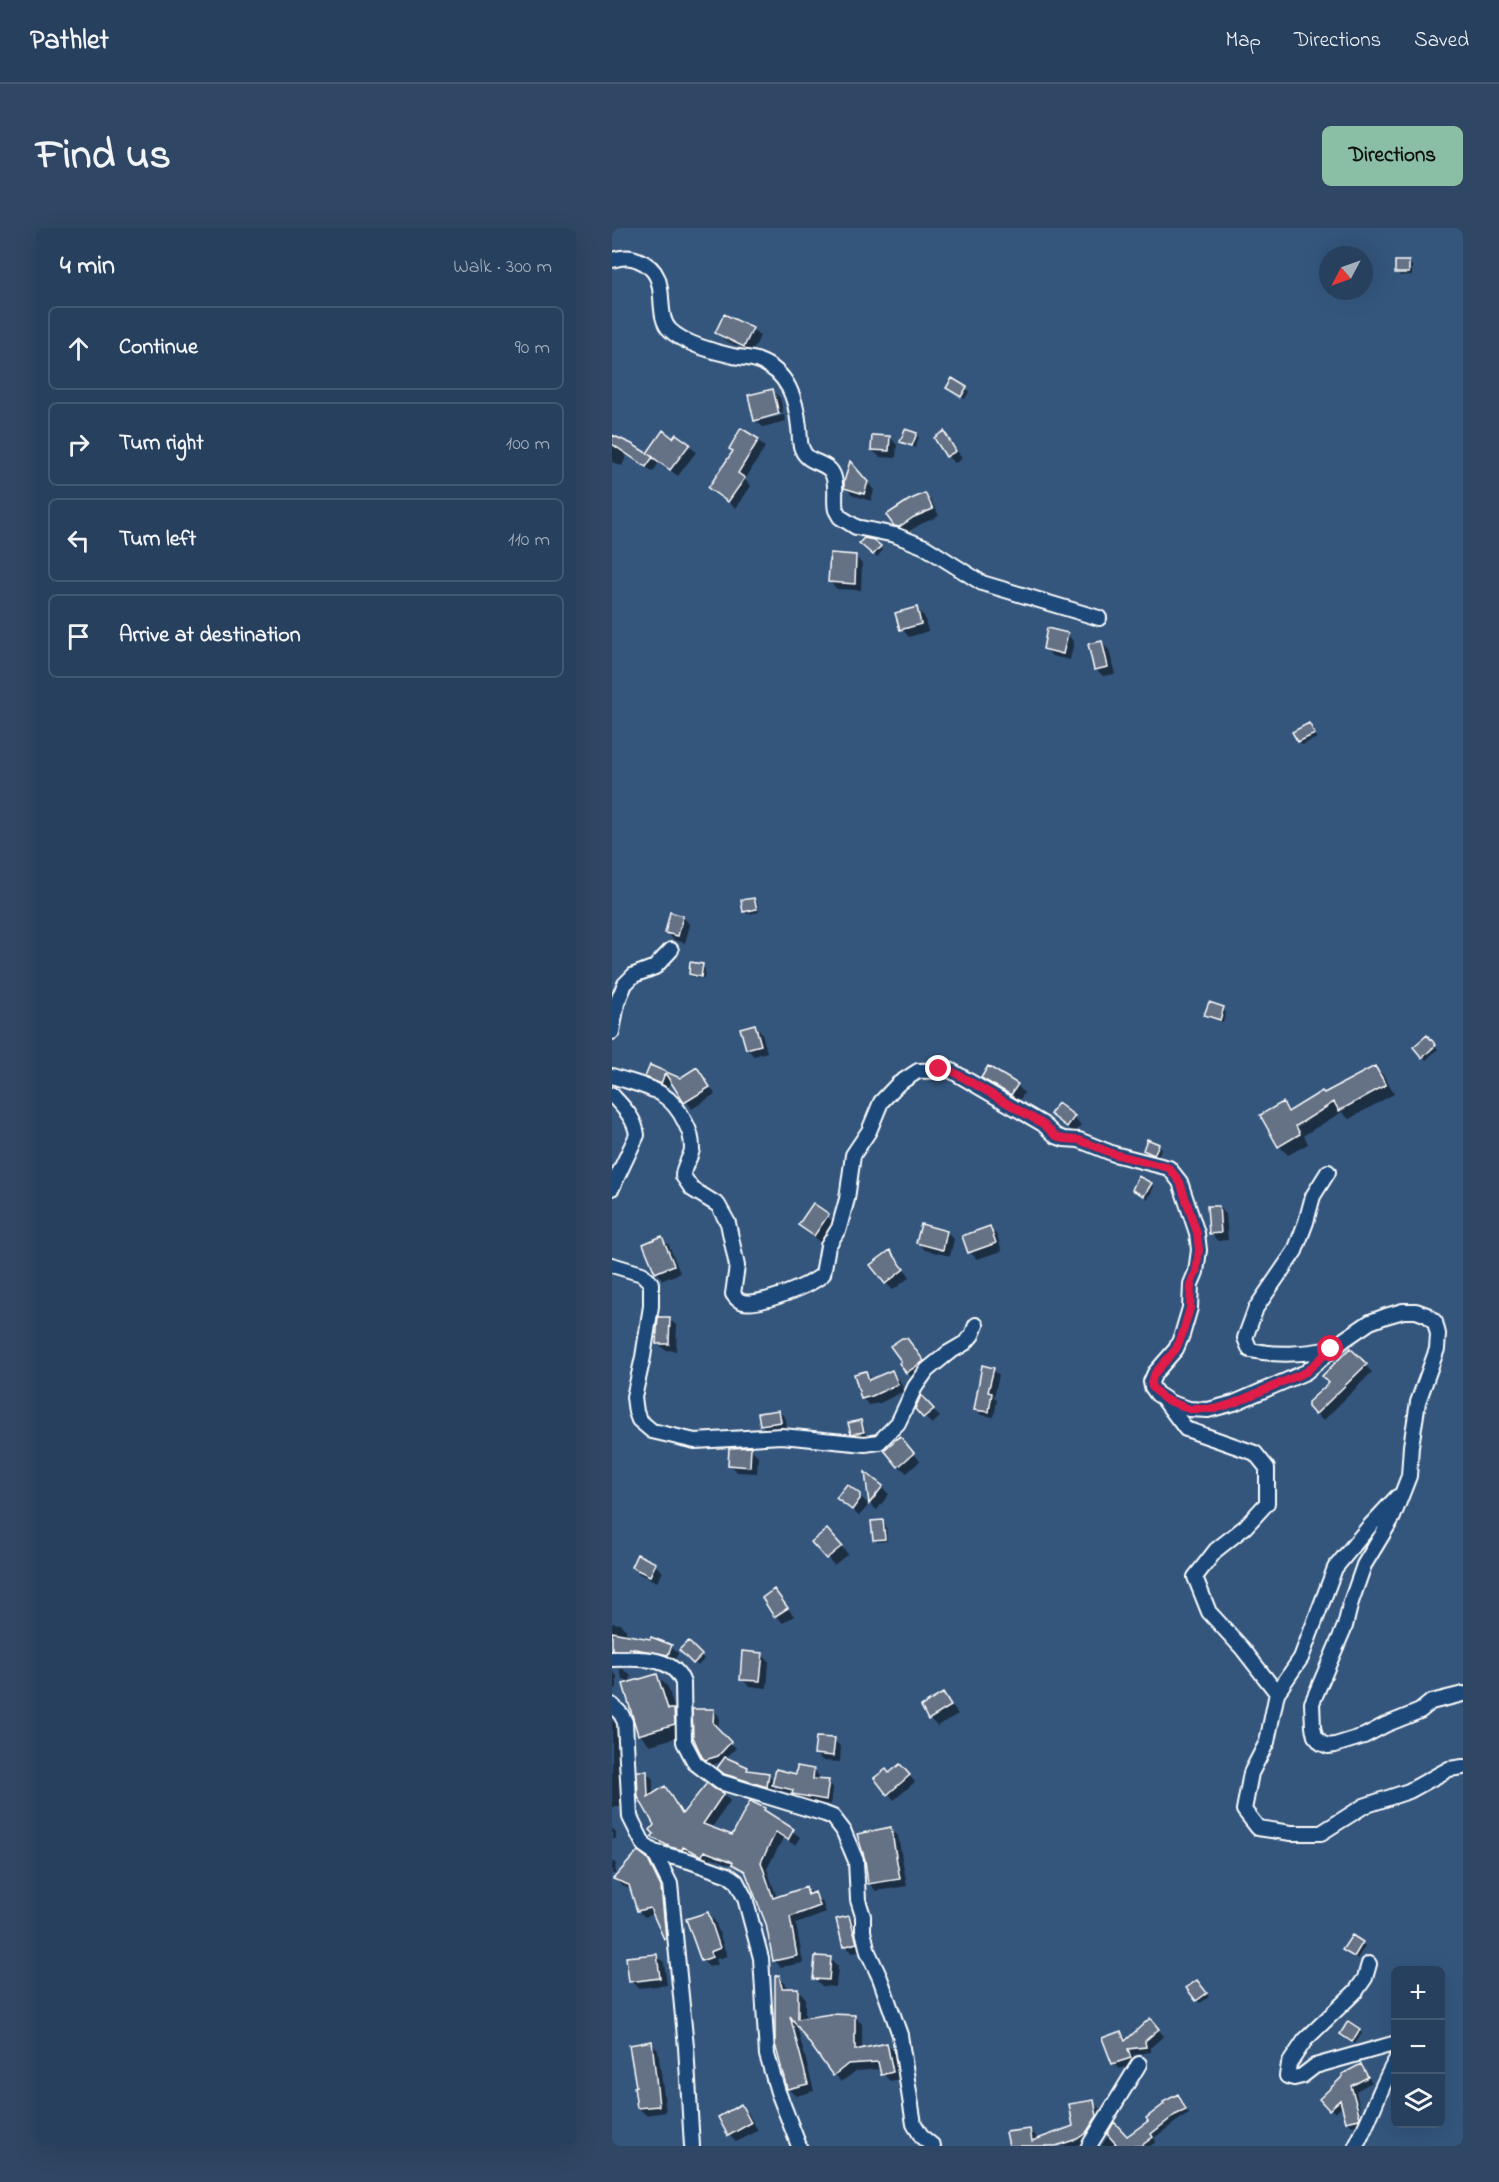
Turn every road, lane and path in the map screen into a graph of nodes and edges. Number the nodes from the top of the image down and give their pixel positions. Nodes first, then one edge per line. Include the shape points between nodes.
1 (612, 261) edge
2 (1099, 618) dead end
3 (671, 950) dead end
4 (612, 1032) edge
5 (612, 1076) edge
6 (612, 1095) edge
7 (1328, 1172) dead end
8 (612, 1188) edge
9 (612, 1265) edge
10 (976, 1325) dead end
11 (1331, 1349) junction
12 (1164, 1399) junction
13 (1405, 1489) junction
14 (612, 1659) edge
15 (1277, 1693) junction
16 (1463, 1694) edge
17 (612, 1705) edge
18 (1463, 1767) edge
19 (654, 1852) junction
20 (1369, 1964) dead end
21 (1391, 2045) edge
22 (1139, 2064) dead end
23 (1391, 2068) edge
24 (692, 2146) edge
25 (799, 2146) edge
26 (933, 2146) edge
27 (1089, 2146) edge
28 (1356, 2146) edge

1 - 2 street via 633,258 647,263 657,276 667,327 676,335 711,351 757,360 784,379 794,395 801,448 809,459 830,470 836,510 848,523 910,540 982,583
3 - 4 street via 655,967 634,975 625,984
5 - 12 street via 663,1094 679,1108 692,1134 691,1153 683,1176 688,1185 723,1213 737,1266 733,1294 744,1303 811,1283 823,1274 828,1246 839,1228 847,1199 852,1155 888,1093 918,1071 950,1070 1043,1124 1056,1136 1169,1168 1184,1191 1199,1250 1182,1335 1151,1382
6 - 8 street via 630,1116 637,1135
7 - 11 street via 1313,1196 1295,1251 1256,1308 1245,1338 1250,1350 1269,1354
9 - 10 street via 642,1274 651,1283 651,1306 634,1397 639,1420 652,1431 695,1441 782,1436 879,1442 898,1423 927,1370 965,1343
11 - 12 street via 1306,1372 1215,1409 1189,1409
11 - 13 street via 1370,1322 1403,1311 1416,1311 1435,1322 1437,1349 1418,1402
12 - 15 street via 1186,1429 1255,1453 1267,1468 1268,1503 1216,1550 1195,1577 1209,1612
13 - 15 street via 1335,1568 1301,1658
13 - 16 street via 1364,1565 1345,1626 1312,1703 1315,1736 1328,1746 1344,1742 1420,1711 1431,1702
14 - 26 street via 643,1658 667,1664 681,1675 684,1742 706,1774 731,1786 833,1817 843,1830 856,1861 865,1939 900,2035 914,2124
15 - 18 street via 1267,1742 1251,1773 1244,1809 1258,1828 1322,1833 1364,1806 1409,1791 1449,1769
17 - 19 street via 625,1722 630,1817 644,1845
19 - 24 street via 672,1895
19 - 25 street via 728,1875 745,1898 761,1958 767,2055
20 - 21 street via 1365,1978 1352,1996 1305,2040 1289,2064 1287,2076 1302,2076 1315,2066
22 - 27 street
23 - 28 street

